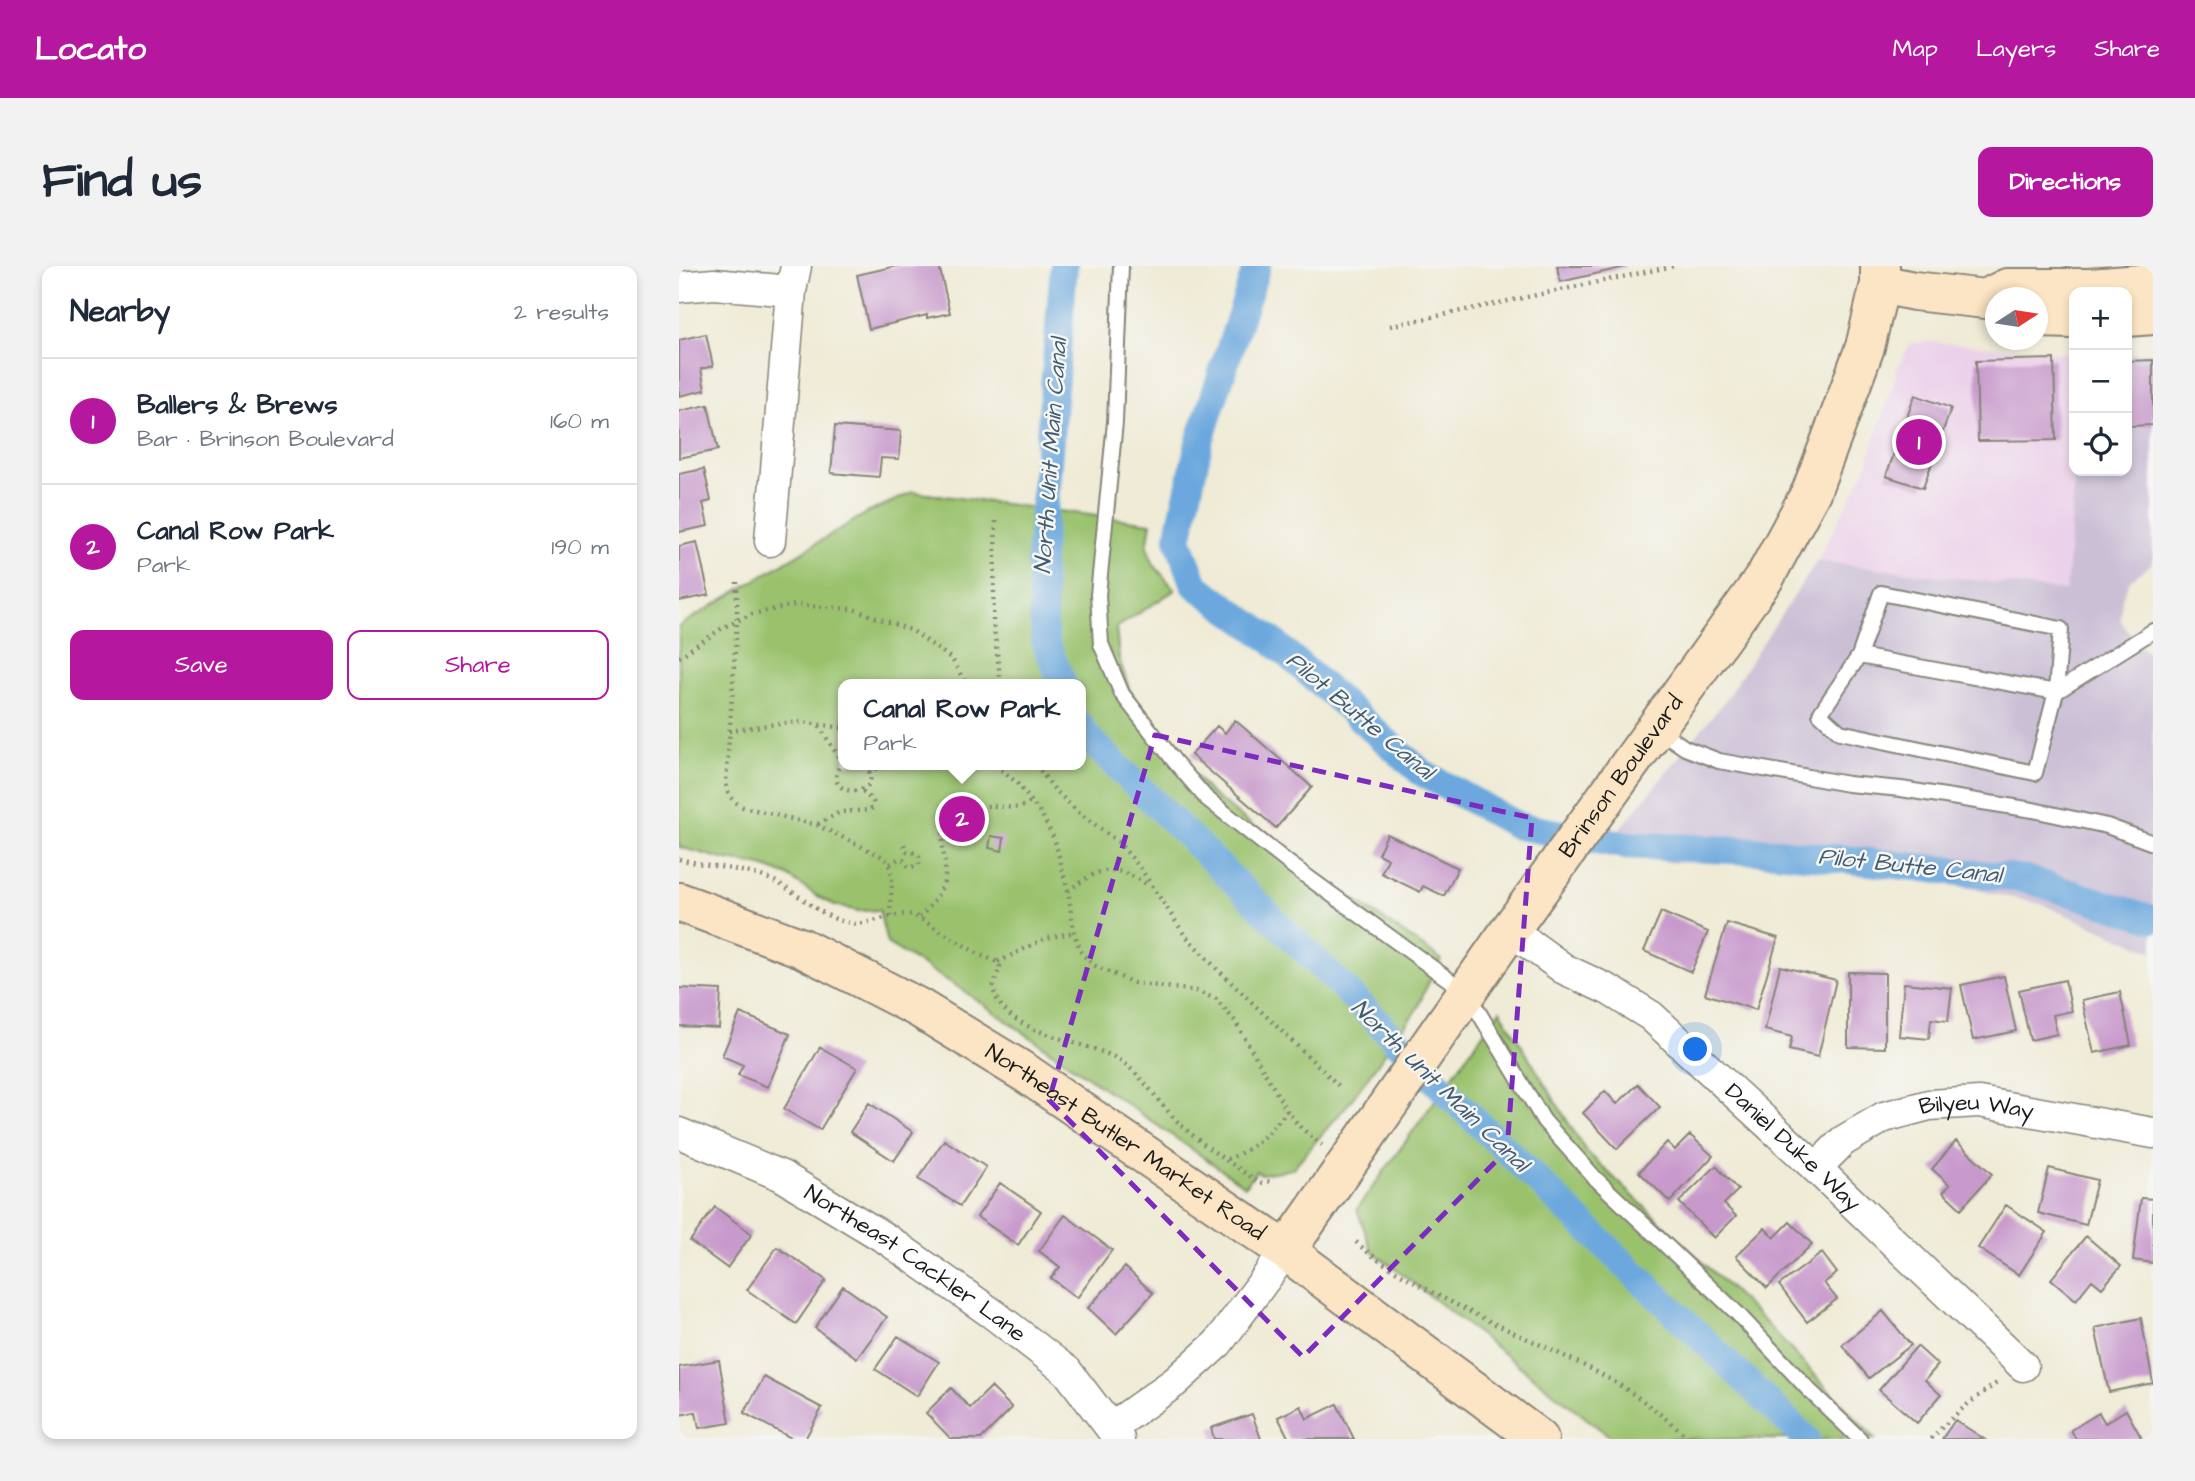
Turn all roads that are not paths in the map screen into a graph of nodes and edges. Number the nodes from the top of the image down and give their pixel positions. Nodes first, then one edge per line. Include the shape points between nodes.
1 (1121, 266) edge
2 (1880, 275) edge
3 (794, 278) edge
4 (2153, 283) edge
5 (679, 287) edge
6 (2048, 288) edge
7 (1985, 302) edge
8 (2153, 315) edge
9 (2132, 317) edge
10 (2048, 318) edge
11 (2069, 319) edge
12 (771, 541) dead end
13 (2153, 631) edge
14 (1859, 656) junction
15 (2056, 692) junction
16 (1655, 727) junction
17 (2153, 843) edge
18 (679, 902) edge
19 (1510, 930) junction
20 (1460, 1002) junction
21 (679, 1133) edge
22 (2153, 1133) edge
23 (1816, 1168) junction
24 (1286, 1251) junction
25 (2023, 1366) dead end
26 (1115, 1433) edge
27 (1539, 1439) edge
28 (1860, 1439) edge

1 - 20 lane via 1115,422 1098,595 1101,644 1122,694 1206,798
2 - 7 street via 1914,290
2 - 16 street, Brinson Boulevard via 1865,346 1811,492 1765,577
3 - 5 street
3 - 12 street
4 - 6 street
8 - 9 street
10 - 11 street
13 - 15 lane
14 - 15 lane
14 - 15 lane via 1881,593 2061,629
14 - 15 lane via 1820,714 1840,732 2035,774
16 - 17 lane via 1685,748 1719,761 2033,810 2107,826
16 - 19 street, Brinson Boulevard
18 - 24 street, Northeast Butler Market Road via 802,948 919,1008 1027,1074
19 - 20 street, Brinson Boulevard
19 - 23 street, Daniel Duke Way via 1564,969 1651,1016
20 - 24 street, Brinson Boulevard
20 - 28 lane via 1544,1121 1594,1177
21 - 26 street, Northeast Cackler Lane via 782,1176 888,1240 1067,1371
22 - 23 street, Bilyeu Way via 1979,1102 1929,1105 1884,1117 1843,1140
23 - 25 street, Daniel Duke Way
24 - 26 street via 1218,1343
24 - 27 street, Northeast Butler Market Road

